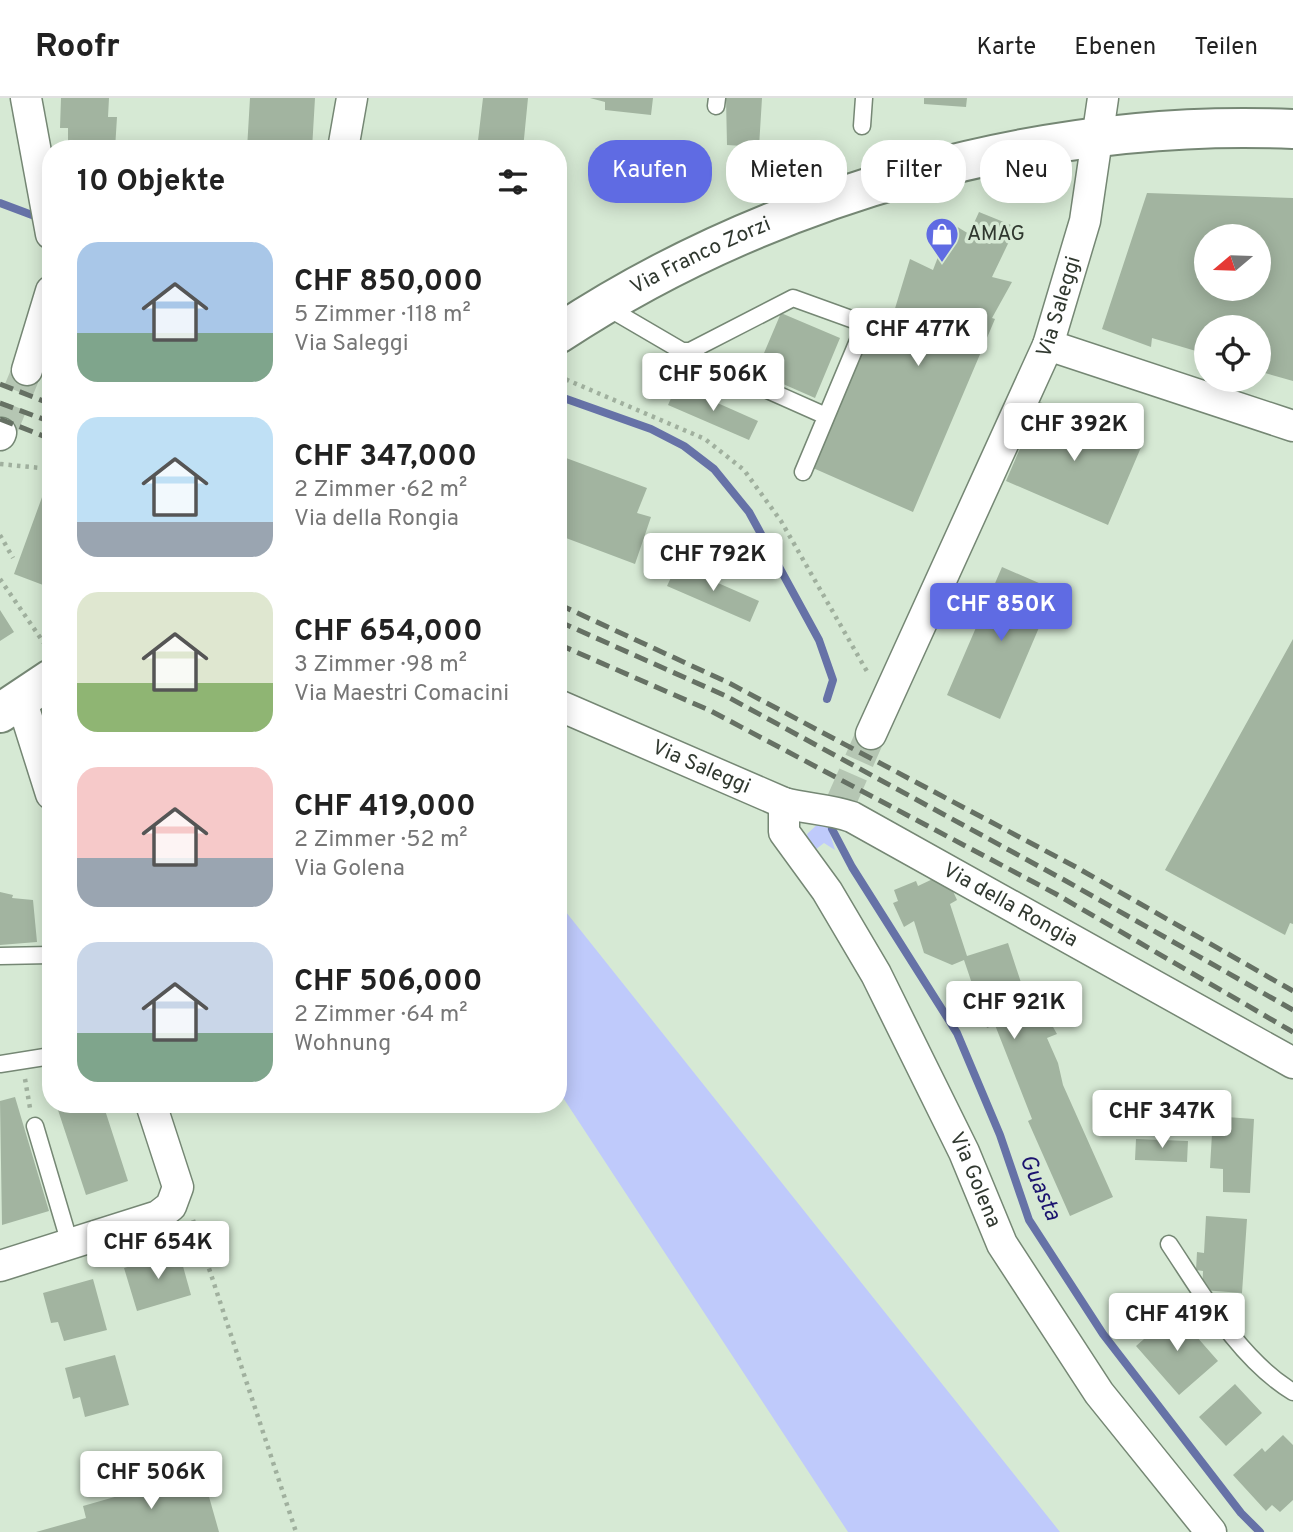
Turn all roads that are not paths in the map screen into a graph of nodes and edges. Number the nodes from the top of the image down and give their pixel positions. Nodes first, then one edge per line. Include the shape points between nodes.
1 (26, 98) edge
2 (352, 98) edge
3 (864, 98) edge
4 (1103, 98) edge
5 (862, 126) dead end
6 (1293, 129) edge
7 (1098, 137) junction
8 (345, 140) edge
9 (42, 181) edge
10 (603, 305) junction
11 (42, 321) edge
12 (567, 328) edge
13 (1048, 345) junction
14 (690, 351) junction
15 (27, 370) tunnel mouth
16 (825, 416) junction
17 (1293, 426) edge
18 (803, 472) dead end
19 (24, 697) edge
20 (567, 709) edge
21 (872, 734) tunnel mouth
22 (42, 758) edge
23 (783, 803) junction
24 (840, 807) joint
25 (42, 955) edge
26 (0, 956) edge
27 (42, 1057) edge
28 (0, 1063) edge
29 (1293, 1063) edge
30 (154, 1113) edge
31 (34, 1126) road end
32 (70, 1244) junction
33 (1168, 1244) dead end
34 (0, 1266) edge
35 (1293, 1392) edge
36 (1211, 1532) edge

1 - 9 street
2 - 8 street
3 - 5 lane
4 - 7 street
6 - 7 main road, Via Franco Zorzi via 1209,128
7 - 10 main road, Via Franco Zorzi via 885,183 707,249
7 - 13 street, Via Saleggi via 1085,221
10 - 12 main road, Via Franco Zorzi
10 - 14 lane via 675,350
11 - 15 street
13 - 17 street
13 - 21 street, Via Saleggi
14 - 16 lane via 700,360
14 - 16 lane via 793,298 865,324
16 - 18 lane
19 - 22 street
20 - 23 street, Via Saleggi
23 - 24 street, Via Saleggi
23 - 36 street, Via Golena via 784,832 827,891 876,974 964,1152 1002,1244 1099,1393
24 - 29 street, Via della Rongia
25 - 26 lane
27 - 28 lane
30 - 32 street via 178,1187 177,1197 159,1216
31 - 32 lane
32 - 34 street
33 - 35 lane via 1260,1366

